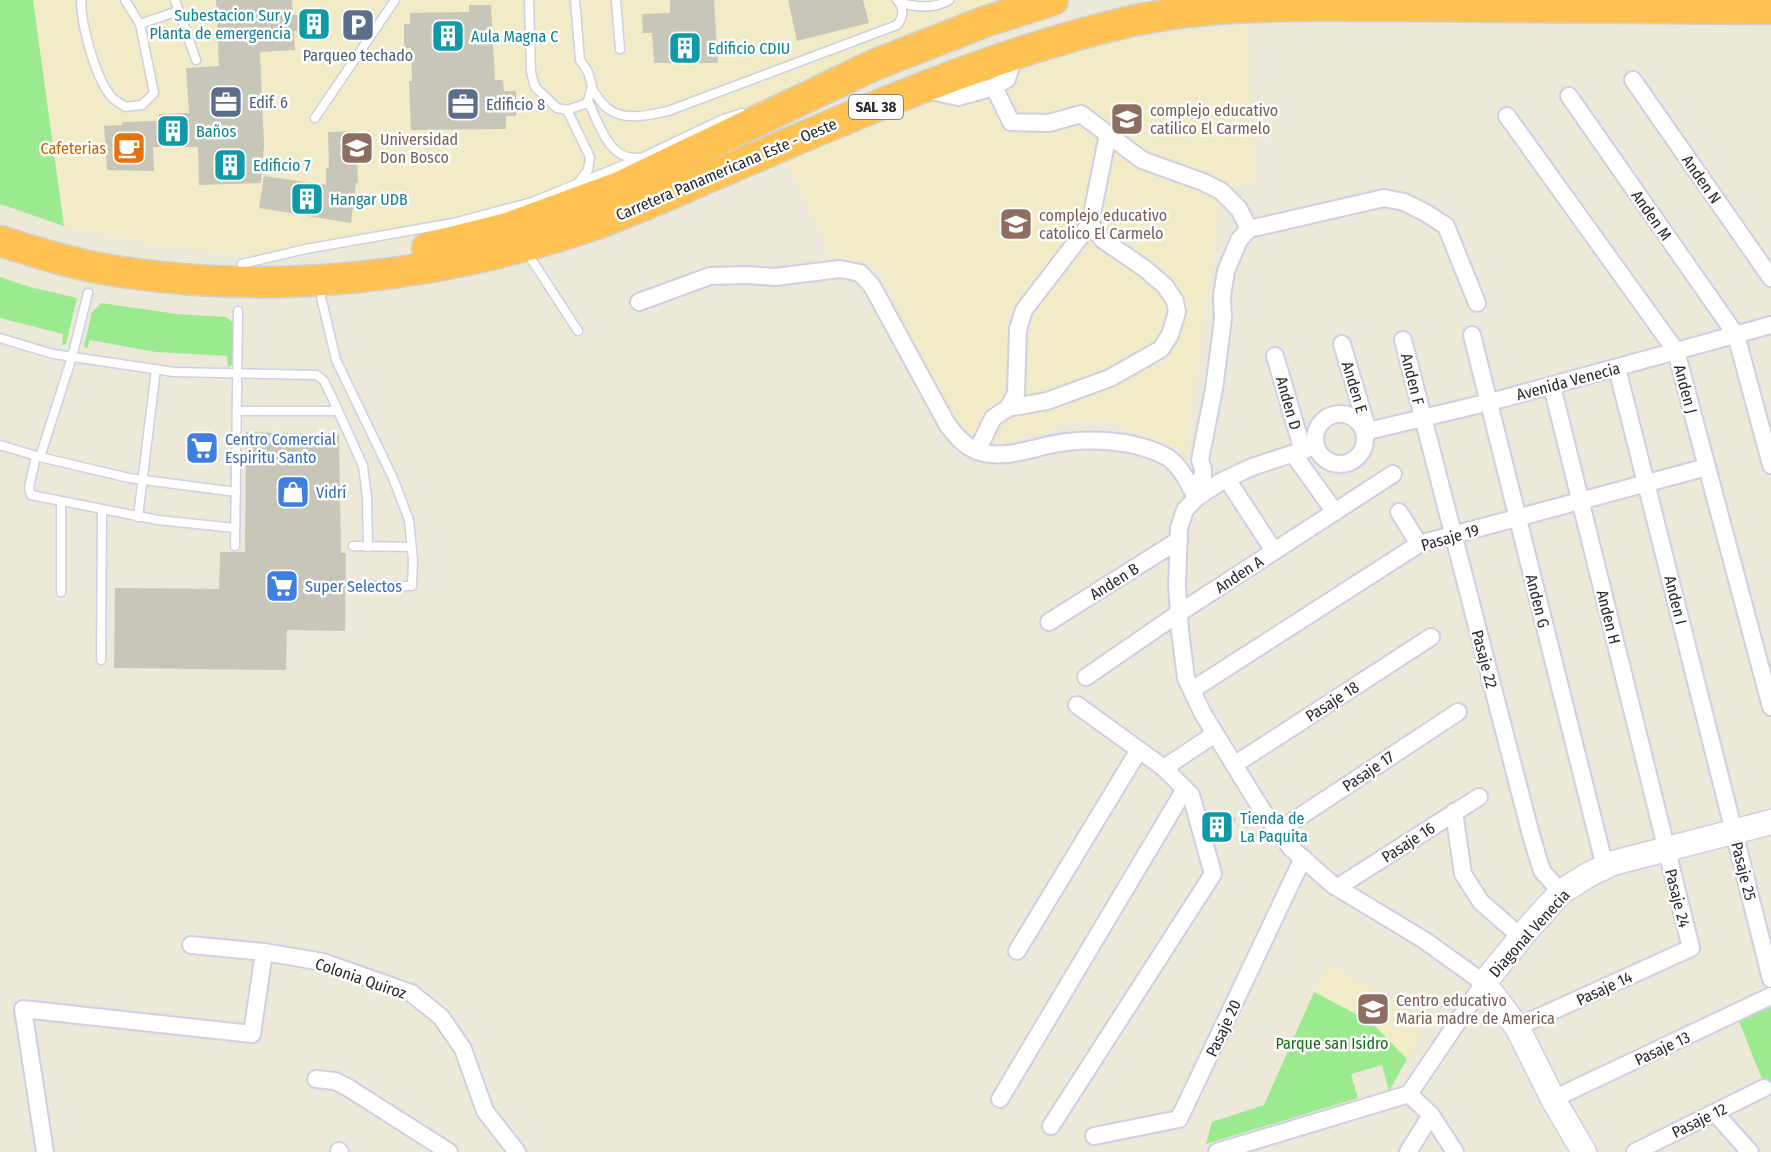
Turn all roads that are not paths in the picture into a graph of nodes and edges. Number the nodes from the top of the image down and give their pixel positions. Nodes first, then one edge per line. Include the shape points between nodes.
1 (81, 0) edge
2 (125, 0) edge
3 (176, 0) edge
4 (395, 0) edge
5 (529, 0) edge
6 (575, 0) edge
7 (616, 0) edge
8 (949, 0) edge
9 (1053, 0) edge
10 (899, 2) edge
11 (1470, 3) edge
12 (1527, 4) edge
13 (1771, 9) edge
14 (178, 11) junction
15 (140, 24) junction
16 (620, 49) dead end
17 (1014, 56) junction
18 (196, 60) dead end
19 (1633, 80) dead end
20 (994, 87) junction
21 (592, 89) junction
22 (920, 89) junction
23 (1569, 96) dead end
24 (588, 101) junction
25 (567, 110) junction
26 (778, 110) junction
27 (1507, 116) dead end
28 (315, 118) dead end
29 (1108, 134) junction
30 (641, 158) junction
31 (577, 184) junction
32 (0, 224) edge
33 (1090, 224) junction
34 (1249, 229) junction
35 (0, 241) edge
36 (524, 246) junction
37 (242, 264) junction
38 (1771, 278) edge
39 (88, 293) dead end
40 (321, 297) dead end
41 (639, 302) dead end
42 (1477, 303) dead end
43 (238, 311) dead end
44 (1771, 324) edge
45 (579, 331) dead end
46 (1472, 335) dead end
47 (1736, 335) junction
48 (0, 338) edge
49 (1403, 340) dead end
50 (1342, 344) dead end
51 (1676, 351) junction
52 (1275, 356) dead end
53 (72, 357) junction
54 (1617, 368) junction
55 (156, 369) junction
56 (238, 374) junction
57 (1552, 386) junction
58 (1489, 403) junction
59 (1008, 408) junction
60 (237, 411) junction
61 (338, 411) junction
62 (1422, 418) junction
63 (1366, 432) junction
64 (0, 445) edge
65 (1304, 450) junction
66 (977, 451) junction
67 (38, 457) junction
68 (1771, 465) edge
69 (1707, 467) junction
70 (1393, 474) dead end
71 (1227, 479) junction
72 (143, 480) junction
73 (1646, 483) junction
74 (236, 492) junction
75 (1194, 493) junction
76 (1580, 501) junction
77 (61, 502) junction
78 (102, 510) junction
79 (1335, 512) junction
80 (1399, 512) dead end
81 (138, 517) junction
82 (1518, 518) junction
83 (236, 528) junction
84 (1453, 535) junction
85 (1179, 540) junction
86 (1419, 544) junction
87 (235, 546) dead end
88 (353, 546) dead end
89 (368, 547) junction
90 (411, 547) junction
91 (1274, 551) junction
92 (362, 586) dead end
93 (61, 592) dead end
94 (1179, 613) junction
95 (1049, 622) dead end
96 (1431, 637) dead end
97 (101, 660) dead end
98 (1086, 677) dead end
99 (1192, 690) junction
100 (1077, 705) dead end
101 (1771, 707) edge
102 (1458, 712) dead end
103 (1215, 734) junction
104 (1139, 750) junction
105 (1234, 765) junction
106 (1164, 768) junction
107 (1185, 789) junction
108 (1479, 797) dead end
109 (1454, 812) junction
110 (1771, 822) edge
111 (1278, 831) junction
112 (1734, 831) junction
113 (1666, 849) junction
114 (1303, 858) junction
115 (1605, 867) junction
116 (1338, 887) junction
117 (1561, 892) junction
118 (1521, 937) junction
119 (191, 945) dead end
120 (1691, 948) joint
121 (1017, 951) dead end
122 (264, 952) junction
123 (1771, 980) edge
124 (1484, 983) junction
125 (1771, 996) edge
126 (1517, 1027) junction
127 (316, 1079) dead end
128 (1764, 1088) dead end
129 (1409, 1094) junction
130 (1000, 1099) dead end
131 (1553, 1099) junction
132 (1715, 1113) junction
133 (1431, 1115) junction
134 (1051, 1126) dead end
135 (1094, 1136) dead end
136 (45, 1152) edge
137 (449, 1152) edge
138 (517, 1152) edge
139 (1217, 1152) edge
140 (1408, 1152) edge
141 (1455, 1152) edge
142 (1584, 1152) edge
143 (1635, 1152) edge
144 (1750, 1152) edge

1 - 15 lane via 95,65 110,96 125,107 142,105 154,93
2 - 15 lane
3 - 14 lane
4 - 28 lane
5 - 25 lane via 535,87 557,108
6 - 21 lane via 580,60
7 - 16 lane
8 - 10 lane via 931,6
9 - 26 highway, Carretera Panamericana Este - Oeste / SAL 38 via 928,42
10 - 21 lane via 902,19 897,26 668,111 640,117 620,114 607,108
11 - 12 highway, Carretera Panamericana Este - Oeste / SAL 38
11 - 17 highway, Carretera Panamericana Este - Oeste / SAL 38 via 1187,12 1083,33
12 - 13 highway, Carretera Panamericana Este - Oeste / SAL 38
14 - 15 lane
14 - 18 lane
17 - 20 street via 1008,79
17 - 22 highway, Carretera Panamericana Este - Oeste / SAL 38
19 - 38 street, Anden N
20 - 22 street via 958,97
20 - 29 street via 1011,122 1049,123 1081,114
21 - 24 lane
22 - 36 highway, Carretera Panamericana Este - Oeste / SAL 38 via 597,224
23 - 47 street, Anden M
24 - 25 lane
24 - 30 lane via 613,149 622,156
25 - 31 lane via 590,157 588,170
26 - 30 lane via 723,119
26 - 37 highway, Carretera Panamericana Este - Oeste / SAL 38 via 619,188 507,228 422,249 352,260
27 - 51 street, Anden J
29 - 33 street
29 - 34 street via 1142,160 1221,191 1239,209
30 - 31 lane
31 - 37 lane via 485,215
32 - 37 highway, Carretera Panamericana Este - Oeste / SAL 38 via 126,254
33 - 59 street via 1024,310 1018,329 1016,394
33 - 59 street via 1103,240 1165,286 1177,312 1170,335 1161,349 1110,378 1047,401
34 - 42 street via 1384,198 1404,202 1446,226
34 - 75 street via 1239,240 1226,271 1214,389 1200,460 1203,477
35 - 36 highway, Carretera Panamericana Este - Oeste / SAL 38 via 113,270 231,281 298,282 376,276
36 - 45 lane
39 - 53 lane
40 - 90 lane via 336,360 409,520
41 - 66 street via 710,276 775,277 840,269 860,273 872,286 947,424 959,440
43 - 56 lane
44 - 47 street, Avenida Venecia
46 - 58 street, Anden G
47 - 51 street, Avenida Venecia
47 - 68 street, Anden M
48 - 53 lane
49 - 62 street, Anden F
50 - 63 street, Anden E
51 - 54 street, Avenida Venecia
51 - 69 street, Anden J
52 - 65 street, Anden D
53 - 55 lane
53 - 67 lane
54 - 57 street, Avenida Venecia
54 - 73 street, Anden I
55 - 56 lane
55 - 72 lane
56 - 60 lane
56 - 61 lane via 317,375 324,381
57 - 58 street, Avenida Venecia
57 - 76 street, Anden H
58 - 62 street, Avenida Venecia
58 - 82 street, Anden G
59 - 66 street via 993,418
60 - 61 lane
60 - 74 lane
61 - 89 lane via 363,466
62 - 63 street, Avenida Venecia
62 - 84 street, Pasaje 22
63 - 65 street via 1363,450 1350,462 1332,463
63 - 65 street via 1353,418 1342,414 1330,416 1317,428 1315,440
64 - 67 lane
65 - 71 street
65 - 79 street, Anden D
66 - 75 street via 1003,455 1078,441 1118,442 1168,458
67 - 72 lane
67 - 77 lane via 28,488 31,495
69 - 73 street, Pasaje 19
69 - 101 street, Anden J
70 - 79 street, Anden A
71 - 75 street
71 - 91 street
72 - 74 lane
72 - 81 lane
73 - 76 street, Pasaje 19
73 - 112 street, Anden I
74 - 83 lane
75 - 85 street via 1179,528
76 - 82 street, Pasaje 19
76 - 113 street, Anden H
77 - 78 lane
77 - 93 lane
78 - 81 lane
78 - 97 lane
79 - 91 street, Anden A
80 - 86 street
81 - 83 lane
82 - 84 street, Pasaje 19
82 - 115 street, Anden G
83 - 87 lane
84 - 86 street, Pasaje 19
84 - 117 street, Pasaje 22 via 1531,835 1542,871
85 - 94 street
85 - 95 street, Anden B
86 - 99 street, Pasaje 19
88 - 89 lane
89 - 90 lane
90 - 92 lane via 412,586
91 - 94 street, Anden A
94 - 98 street, Anden A
94 - 99 street via 1186,678
96 - 105 street, Pasaje 18
99 - 103 street
100 - 104 street
102 - 111 street, Pasaje 17
103 - 105 street
103 - 106 street
104 - 106 street
104 - 121 street
105 - 111 street
106 - 107 street
107 - 130 street
107 - 134 street via 1191,795 1213,874
108 - 109 street, Pasaje 16
109 - 116 street, Pasaje 16
109 - 118 street via 1463,874 1481,902
110 - 112 street, Diagonal Venecia
111 - 114 street
112 - 113 street, Diagonal Venecia
112 - 123 street, Pasaje 25
113 - 115 street, Diagonal Venecia
113 - 120 street, Pasaje 24
114 - 116 street
114 - 135 street, Pasaje 20 via 1179,1119
115 - 117 street, Diagonal Venecia
116 - 124 street
117 - 118 street, Diagonal Venecia
118 - 124 street, Diagonal Venecia
119 - 122 street, Colonia Quiroz
120 - 126 street, Pasaje 14
122 - 136 street via 252,1034 22,1009
122 - 138 street, Colonia Quiroz via 323,962 411,993 441,1017 463,1049 485,1111
124 - 126 street
124 - 129 street, Diagonal Venecia
125 - 131 street, Pasaje 13
126 - 131 street
127 - 137 street via 347,1087
128 - 132 street, Pasaje 12
129 - 133 street
129 - 139 street
131 - 142 street
132 - 143 street, Pasaje 12
132 - 144 street
133 - 140 street
133 - 141 street

